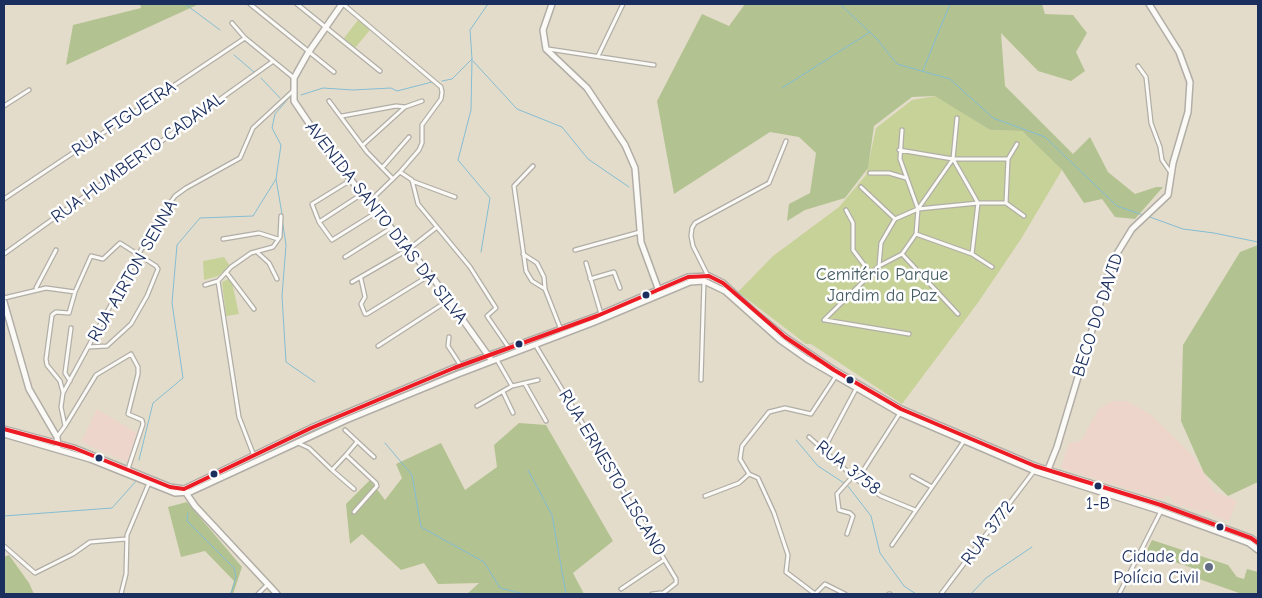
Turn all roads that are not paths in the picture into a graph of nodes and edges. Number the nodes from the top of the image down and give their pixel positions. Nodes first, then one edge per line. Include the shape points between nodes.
1 (250, 4) edge
2 (297, 4) edge
3 (343, 4) edge
4 (552, 4) edge
5 (623, 4) edge
6 (1148, 4) edge
7 (232, 23) dead end
8 (325, 27) junction
9 (244, 38) junction
10 (546, 49) junction
11 (308, 53) junction
12 (598, 56) junction
13 (272, 62) junction
14 (654, 65) dead end
15 (1138, 66) dead end
16 (380, 71) dead end
17 (334, 72) dead end
18 (294, 78) junction
19 (29, 90) dead end
20 (293, 91) junction
21 (329, 101) dead end
22 (422, 101) dead end
23 (4, 106) edge
24 (405, 106) junction
25 (342, 116) junction
26 (957, 118) dead end
27 (902, 130) dead end
28 (409, 137) dead end
29 (786, 141) dead end
30 (1018, 144) dead end
31 (363, 145) junction
32 (899, 150) junction
33 (954, 159) junction
34 (1008, 159) junction
35 (533, 166) dead end
36 (382, 168) junction
37 (400, 172) junction
38 (870, 173) dead end
39 (1172, 174) junction
40 (907, 178) junction
41 (393, 179) junction
42 (351, 180) junction
43 (412, 180) junction
44 (861, 187) dead end
45 (362, 194) junction
46 (455, 197) dead end
47 (4, 199) edge
48 (369, 202) junction
49 (978, 203) junction
50 (1006, 203) junction
51 (918, 209) junction
52 (846, 210) dead end
53 (377, 212) junction
54 (281, 216) dead end
55 (1024, 216) dead end
56 (895, 219) junction
57 (319, 222) junction
58 (437, 227) junction
59 (392, 228) junction
60 (640, 232) junction
61 (916, 234) junction
62 (223, 239) dead end
63 (278, 239) junction
64 (410, 249) junction
65 (56, 250) dead end
66 (575, 250) dead end
67 (256, 252) junction
68 (522, 253) junction
69 (4, 254) edge
70 (902, 254) junction
71 (972, 254) junction
72 (138, 255) junction
73 (345, 257) dead end
74 (586, 263) dead end
75 (879, 266) junction
76 (705, 267) junction
77 (992, 267) dead end
78 (226, 272) junction
79 (430, 274) junction
80 (871, 274) junction
81 (700, 275) junction
82 (709, 276) junction
83 (277, 279) dead end
84 (361, 279) junction
85 (590, 279) junction
86 (218, 281) junction
87 (704, 281) junction
88 (352, 282) dead end
89 (205, 285) dead end
90 (620, 288) dead end
91 (36, 289) junction
92 (545, 289) junction
93 (75, 292) junction
94 (660, 292) junction
95 (4, 298) edge
96 (449, 300) junction
97 (4, 302) edge
98 (254, 309) dead end
99 (600, 314) junction
100 (958, 314) dead end
101 (70, 328) dead end
102 (562, 332) junction
103 (908, 334) dead end
104 (449, 337) dead end
105 (378, 346) dead end
106 (536, 346) junction
107 (88, 347) junction
108 (804, 348) junction
109 (509, 349) junction
110 (800, 354) junction
111 (812, 354) junction
112 (493, 359) junction
113 (807, 360) junction
114 (461, 366) junction
115 (456, 371) junction
116 (836, 376) junction
117 (538, 380) dead end
118 (701, 380) dead end
119 (70, 381) junction
120 (526, 384) junction
121 (512, 386) junction
122 (856, 389) junction
123 (503, 392) junction
124 (63, 393) junction
125 (477, 406) dead end
126 (900, 413) junction
127 (513, 414) dead end
128 (546, 421) dead end
129 (65, 426) junction
130 (4, 429) edge
131 (345, 430) dead end
132 (4, 434) edge
133 (294, 436) junction
134 (57, 437) junction
135 (809, 437) dead end
136 (308, 438) junction
137 (964, 441) junction
138 (357, 442) junction
139 (298, 443) junction
140 (58, 446) junction
141 (309, 448) junction
142 (823, 451) junction
143 (346, 455) junction
144 (254, 456) junction
145 (374, 457) dead end
146 (128, 469) junction
147 (332, 470) junction
148 (1035, 471) junction
149 (1047, 472) junction
150 (135, 474) junction
151 (749, 474) junction
152 (853, 476) junction
153 (912, 476) dead end
154 (857, 480) junction
155 (150, 482) junction
156 (932, 487) junction
157 (354, 489) dead end
158 (185, 491) junction
159 (705, 496) dead end
160 (915, 510) junction
161 (1161, 511) junction
162 (354, 512) dead end
163 (848, 534) dead end
164 (126, 538) junction
165 (1258, 543) edge
166 (892, 545) dead end
167 (4, 546) edge
168 (1258, 550) edge
169 (664, 560) junction
170 (267, 585) junction
171 (621, 589) dead end
172 (121, 594) edge
173 (258, 594) edge
174 (277, 594) edge
175 (652, 594) edge
176 (661, 594) edge
177 (844, 594) edge
178 (941, 594) edge
179 (1119, 594) edge

1 - 11 street
2 - 8 street
3 - 8 main road, AVENIDA SANTO DIAS DA SILVA
3 - 37 street via 441,87 441,99 422,125 419,150
4 - 10 main road via 543,30
5 - 12 street
6 - 39 main road, BECO DO DAVID via 1179,52 1190,82 1188,112
7 - 9 street
8 - 11 main road, AVENIDA SANTO DIAS DA SILVA
8 - 16 street
9 - 13 street
9 - 47 street, RUA FIGUEIRA
10 - 12 street
10 - 60 main road via 586,88 625,145 635,168
11 - 17 street
11 - 18 main road, AVENIDA SANTO DIAS DA SILVA
12 - 14 street
13 - 18 street
13 - 69 street, RUA HUMBERTO CADAVAL
15 - 39 street via 1146,77 1151,123 1162,160
18 - 20 main road, AVENIDA SANTO DIAS DA SILVA
19 - 23 street
20 - 42 main road, AVENIDA SANTO DIAS DA SILVA via 294,101 304,118
20 - 72 street, RUA AIRTON SENNA via 253,128 240,158 175,196
21 - 25 street
22 - 24 street
24 - 25 street
24 - 31 street
25 - 31 street
26 - 33 street
27 - 32 street
28 - 36 street
29 - 76 street via 769,183 695,223 690,236
30 - 34 street
31 - 36 street
32 - 33 street
32 - 40 street
33 - 34 street
33 - 49 street
33 - 51 street
34 - 50 street
35 - 68 street via 514,186
36 - 41 street
37 - 41 street
37 - 43 street
38 - 40 street via 889,173
39 - 149 main road, BECO DO DAVID via 1165,198 1132,229 1113,260
40 - 51 street
41 - 48 street
42 - 45 main road, AVENIDA SANTO DIAS DA SILVA
42 - 57 street via 312,204
43 - 46 street
43 - 58 street via 418,204
44 - 56 street
45 - 48 main road, AVENIDA SANTO DIAS DA SILVA
45 - 57 street
48 - 53 main road, AVENIDA SANTO DIAS DA SILVA
49 - 50 street
49 - 51 street
49 - 71 street
50 - 55 street
51 - 56 street
51 - 61 street
52 - 80 street via 853,223 853,250
53 - 57 street via 332,240
53 - 59 main road, AVENIDA SANTO DIAS DA SILVA
54 - 63 street
56 - 75 street via 881,243
58 - 64 street
58 - 109 street via 470,267 496,308 488,317
59 - 64 main road, AVENIDA SANTO DIAS DA SILVA
59 - 73 street
60 - 66 street
60 - 94 main road
61 - 70 street
61 - 71 street
62 - 63 street via 260,233
63 - 67 street via 273,247
64 - 79 main road, AVENIDA SANTO DIAS DA SILVA
64 - 84 street
65 - 91 street
67 - 78 street
67 - 83 street via 269,263
68 - 92 street via 532,281
68 - 92 street via 537,263 544,277
70 - 75 street
70 - 100 street
71 - 77 street
72 - 93 street via 119,243 103,260 92,255
72 - 107 street, RUA AIRTON SENNA
72 - 107 street via 157,267 147,296 131,324 107,346
74 - 85 street
75 - 80 street
76 - 81 street
76 - 82 street
78 - 86 street
78 - 98 street
79 - 84 street via 367,314 361,304 365,297
79 - 96 main road, AVENIDA SANTO DIAS DA SILVA
80 - 103 street via 824,320
81 - 82 main road
81 - 94 main road via 688,277
82 - 108 main road via 723,283 754,312
84 - 88 street
85 - 90 street via 614,272
85 - 99 street
86 - 89 street
86 - 144 street via 239,417
87 - 94 main road
87 - 110 main road via 725,291
87 - 118 street
91 - 93 street via 56,288
91 - 95 street
92 - 102 street
93 - 124 street via 69,313 56,312 52,315 46,360 60,381
94 - 99 main road
94 - 102 main road
96 - 105 street
96 - 112 main road, AVENIDA SANTO DIAS DA SILVA
97 - 134 main road via 29,388
99 - 102 main road
101 - 119 street via 65,372
102 - 106 main road
102 - 109 main road
104 - 114 street via 448,346
106 - 112 main road
106 - 169 street, RUA ERNESTO LISCANO
107 - 119 street, RUA AIRTON SENNA
108 - 110 main road
108 - 111 main road
109 - 112 main road
110 - 113 main road
111 - 113 main road
111 - 149 main road via 901,409
112 - 114 main road
112 - 115 main road
112 - 121 street
113 - 116 main road
114 - 115 main road
115 - 133 main road
115 - 136 main road
116 - 122 main road
116 - 151 street via 811,414 782,408 769,412 742,446 740,453
117 - 120 street
119 - 124 street, RUA AIRTON SENNA
120 - 121 street
120 - 128 street
121 - 123 street
122 - 126 main road
122 - 142 street
123 - 125 street
123 - 127 street
124 - 129 street via 61,407
126 - 137 main road
126 - 154 street
129 - 134 street
129 - 146 street via 96,375 131,354 138,374 128,414 142,420 143,424
130 - 140 main road
131 - 138 street
132 - 140 main road
133 - 139 main road
133 - 144 main road
134 - 140 main road
135 - 142 street, RUA 3758
136 - 139 main road
136 - 141 street
137 - 148 main road
137 - 156 street
138 - 143 street
138 - 145 street
139 - 141 street
139 - 158 main road
140 - 146 main road
140 - 150 main road
141 - 147 street
142 - 152 street, RUA 3758
143 - 147 street
143 - 162 street via 377,486
144 - 158 main road
146 - 150 main road
147 - 157 street
148 - 149 main road
148 - 178 street, RUA 3772
149 - 161 main road
149 - 165 main road via 1161,505
150 - 155 main road
150 - 158 main road
151 - 159 street via 740,483
151 - 177 street via 758,478 774,513 788,555 786,572 815,594 825,584
152 - 154 street, RUA 3758
152 - 163 street via 837,494 839,510 852,516
153 - 156 street
154 - 160 street, RUA 3758 via 881,496
155 - 158 main road via 175,493
155 - 164 street
156 - 160 street
158 - 170 main road
160 - 166 street
161 - 168 main road via 1249,543
161 - 179 street
164 - 167 street via 90,542 34,573
164 - 172 street via 126,574
169 - 171 street
169 - 176 street, RUA ERNESTO LISCANO via 676,581
170 - 173 street
170 - 174 main road
175 - 176 street

